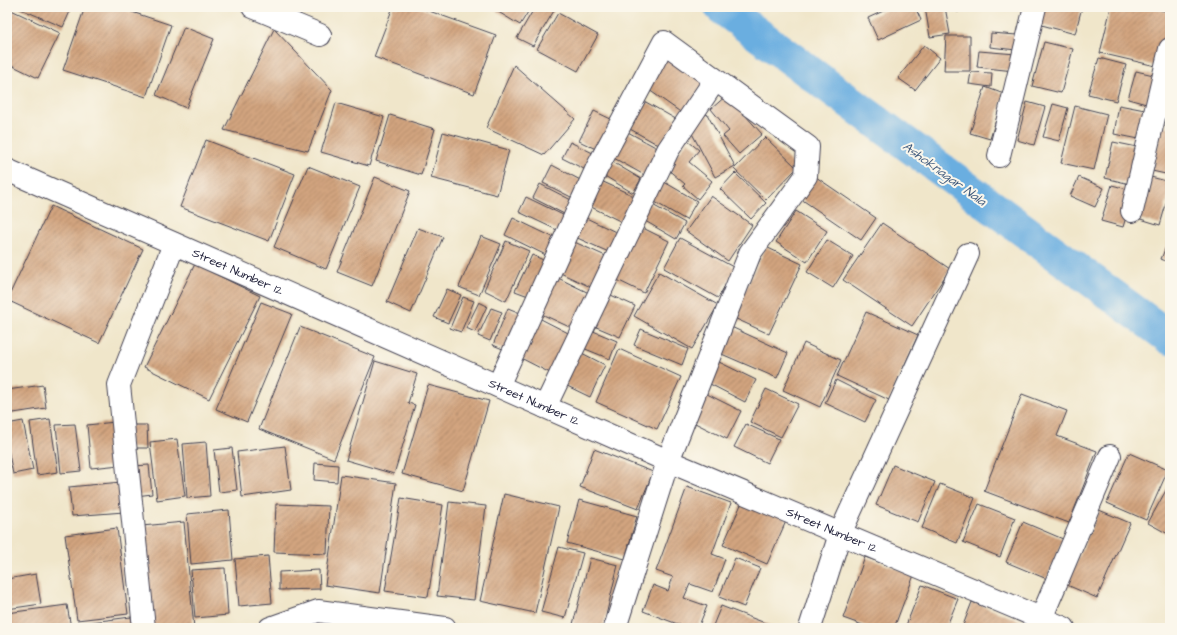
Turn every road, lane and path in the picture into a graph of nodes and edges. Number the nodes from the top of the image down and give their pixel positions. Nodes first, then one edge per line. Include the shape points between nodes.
1 (253, 7) edge
2 (1035, 7) edge
3 (320, 35) dead end
4 (1170, 49) edge
5 (715, 80) junction
6 (999, 156) dead end
7 (7, 170) edge
8 (1132, 211) dead end
9 (174, 244) junction
10 (968, 254) dead end
11 (498, 386) junction
12 (544, 407) junction
13 (1110, 456) dead end
14 (668, 461) junction
15 (840, 534) junction
16 (333, 620) edge
17 (1039, 623) edge
18 (420, 626) edge
19 (144, 628) edge
20 (270, 628) edge
21 (445, 628) edge
22 (615, 628) edge
23 (810, 628) edge
24 (1064, 628) edge

1 - 3 street
2 - 6 street
4 - 8 street
5 - 11 street via 664,42 597,168
5 - 12 street via 668,150
5 - 14 street via 808,147 806,176 750,253
7 - 9 street, Street Number 12
9 - 11 street, Street Number 12
9 - 19 street via 119,385
10 - 15 street
11 - 12 street, Street Number 12
12 - 14 street, Street Number 12
13 - 17 street
14 - 15 street, Street Number 12
14 - 22 street
15 - 17 street, Street Number 12
15 - 23 street
16 - 18 street
16 - 20 street via 318,611
17 - 24 street, Street Number 12
18 - 21 street

